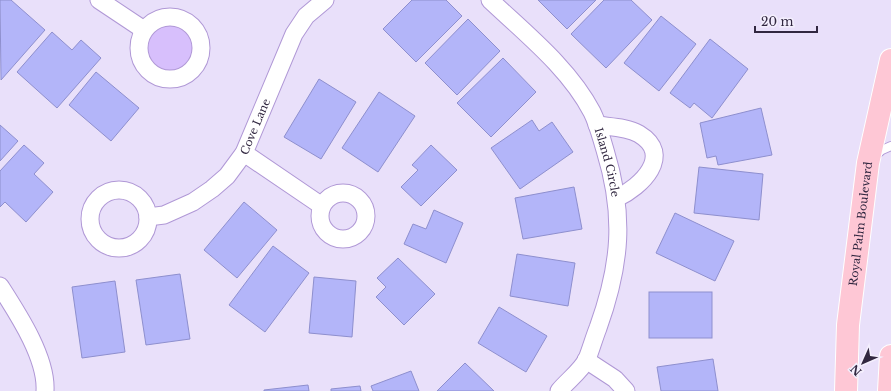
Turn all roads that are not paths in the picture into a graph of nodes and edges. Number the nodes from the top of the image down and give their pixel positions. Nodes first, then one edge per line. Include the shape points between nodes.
1 (99, 0) edge
2 (325, 0) edge
3 (490, 0) edge
4 (144, 30) dead end
5 (891, 60) edge
6 (891, 64) edge
7 (597, 125) junction
8 (891, 146) edge
9 (244, 153) junction
10 (868, 163) junction
11 (617, 198) junction
12 (322, 206) dead end
13 (148, 217) dead end
14 (0, 286) edge
15 (891, 356) edge
16 (586, 360) junction
17 (45, 391) edge
18 (559, 391) edge
19 (626, 391) edge
20 (846, 391) edge
21 (889, 391) edge

1 - 4 street
2 - 9 street, Cove Lane via 306,16 294,34
3 - 7 street, Island Circle via 563,72 582,97
5 - 6 lane
5 - 10 main road, Royal Palm Boulevard
7 - 11 street, Island Circle
7 - 11 street via 633,130 641,135 654,152 654,162 649,173 628,193
8 - 10 lane via 882,150
9 - 12 street
9 - 13 street, Cove Lane via 227,176 200,198 164,215
10 - 20 main road, Royal Palm Boulevard via 848,325
11 - 16 street, Island Circle via 619,241 610,296
14 - 17 street via 38,351 46,381
15 - 21 main road
16 - 18 street, Island Circle
16 - 19 street via 611,376

